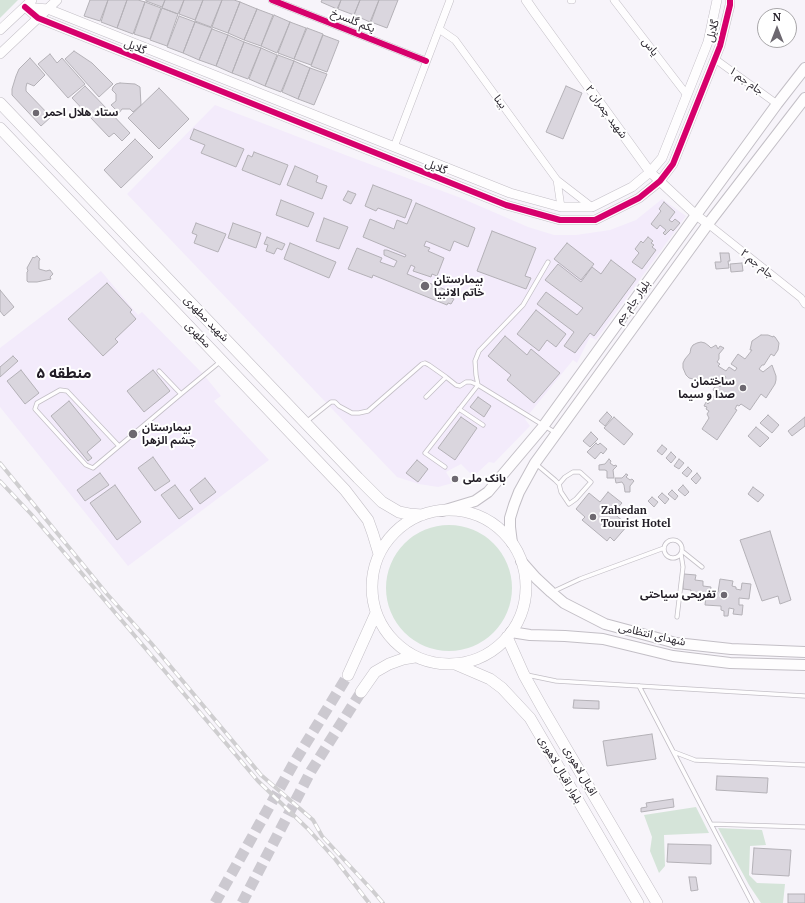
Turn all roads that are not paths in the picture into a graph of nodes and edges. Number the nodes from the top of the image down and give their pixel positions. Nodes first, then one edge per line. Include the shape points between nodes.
1 (32, 0) edge
2 (57, 0) edge
3 (272, 0) edge
4 (450, 0) edge
5 (526, 0) edge
6 (614, 0) edge
7 (717, 0) edge
8 (730, 0) edge
9 (25, 7) junction
10 (48, 9) junction
11 (38, 18) junction
12 (439, 29) junction
13 (0, 30) edge
14 (0, 54) edge
15 (715, 59) junction
16 (426, 61) junction
17 (805, 68) edge
18 (687, 95) junction
19 (805, 98) edge
20 (0, 103) edge
21 (777, 104) junction
22 (0, 128) edge
23 (394, 147) junction
24 (650, 172) junction
25 (557, 180) junction
26 (660, 181) junction
27 (561, 207) junction
28 (592, 207) junction
29 (696, 215) junction
30 (708, 224) junction
31 (548, 262) dead end
32 (804, 299) edge
33 (222, 360) junction
34 (159, 371) dead end
35 (446, 377) junction
36 (478, 385) junction
37 (181, 394) junction
38 (426, 397) dead end
39 (459, 409) junction
40 (305, 423) junction
41 (483, 425) dead end
42 (544, 425) junction
43 (557, 433) junction
44 (119, 446) junction
45 (535, 463) junction
46 (445, 467) dead end
47 (559, 484) junction
48 (442, 510) junction
49 (422, 515) junction
50 (512, 543) junction
51 (664, 548) junction
52 (681, 553) junction
53 (379, 554) junction
54 (521, 561) junction
55 (702, 567) dead end
56 (552, 592) junction
57 (376, 613) junction
58 (677, 617) dead end
59 (509, 635) junction
60 (776, 651) junction
61 (805, 652) edge
62 (415, 657) junction
63 (455, 664) junction
64 (775, 664) junction
65 (805, 665) edge
66 (348, 675) tunnel mouth
67 (524, 675) junction
68 (639, 686) junction
69 (361, 692) tunnel mouth
70 (805, 696) edge
71 (674, 752) junction
72 (805, 765) edge
73 (711, 824) junction
74 (805, 827) edge
75 (638, 903) edge
76 (657, 903) edge
77 (752, 903) edge

1 - 9 street
2 - 10 street
3 - 16 street, یکم گلسرخ
4 - 12 street
5 - 24 street, شهید چمران ۲
6 - 18 street, یاس
7 - 18 street, گلایل via 708,42
8 - 15 street, گلایل
9 - 10 street, گلایل
9 - 11 street, گلایل
9 - 13 street
10 - 11 street
10 - 23 street, گلایل
11 - 14 street
11 - 26 street, گلایل via 506,205 560,220 595,220 639,198
12 - 16 street
12 - 25 street, بینا via 455,40
15 - 21 street, جام جم ۱
15 - 26 street, گلایل via 673,164
16 - 23 street
17 - 21 main road, بلوار جام جم
18 - 24 street, گلایل via 662,158
19 - 30 main road, بلوار جام جم
20 - 40 main road, شهید مطهری
21 - 29 main road, بلوار جام جم
22 - 33 main road, مطهری
23 - 27 street, گلایل via 510,193
24 - 26 street, شهید چمران ۲
24 - 28 street, گلایل via 632,187
25 - 27 street
25 - 28 street
26 - 29 street, شهید چمران ۲
27 - 28 street, گلایل
29 - 30 street, شهید چمران ۲
29 - 42 main road, بلوار جام جم
30 - 32 street, جام جم ۲
30 - 43 main road, بلوار جام جم
31 - 36 lane via 523,305 478,351 475,361
33 - 37 lane
33 - 53 main road, مطهری via 345,490 368,520
34 - 37 lane
35 - 36 lane via 460,386 466,382
35 - 38 lane
35 - 40 lane via 425,363 368,411 352,413 331,402
36 - 39 lane
36 - 42 lane
37 - 44 lane
39 - 41 lane
39 - 46 lane via 425,453
40 - 49 main road, شهید مطهری via 382,502 399,512
42 - 43 lane
42 - 48 main road, بلوار جام جم via 488,492 475,501
43 - 45 main road, بلوار جام جم
44 - 44 lane via 93,468 86,465 35,409 37,402 60,390 67,392
45 - 47 lane
45 - 50 main road, بلوار جام جم via 519,492 510,518
47 - 47 lane via 569,504 591,482 580,472 572,472
48 - 49 main road
48 - 50 main road via 462,511 481,517 498,528
49 - 53 main road via 404,524
50 - 54 main road
51 - 52 lane via 670,557 676,557
51 - 52 lane via 666,543 675,540 682,545
51 - 56 lane
52 - 55 lane
52 - 58 lane via 683,567
53 - 57 main road via 372,580
54 - 56 main road, شهدای انتظامی
54 - 59 main road via 526,580 525,600 519,620
56 - 60 main road, شهدای انتظامی via 564,603 605,624 676,642 731,649
57 - 62 main road via 385,631 398,646
57 - 66 main road
59 - 63 main road via 493,650 474,660
59 - 64 main road, شهدای انتظامی via 603,639 673,656
59 - 67 main road, اقبال لاهوری
60 - 61 main road, شهدای انتظامی
60 - 64 main road
62 - 63 main road via 434,663
62 - 69 main road via 389,664 375,672
63 - 75 main road, بلوار اقبال لاهوری via 502,688 530,718
64 - 65 main road, شهدای انتظامی
67 - 68 lane via 556,681
67 - 76 main road, اقبال لاهوری
68 - 70 lane
68 - 71 lane
71 - 72 lane via 695,760
71 - 73 lane
73 - 74 lane
73 - 77 lane

